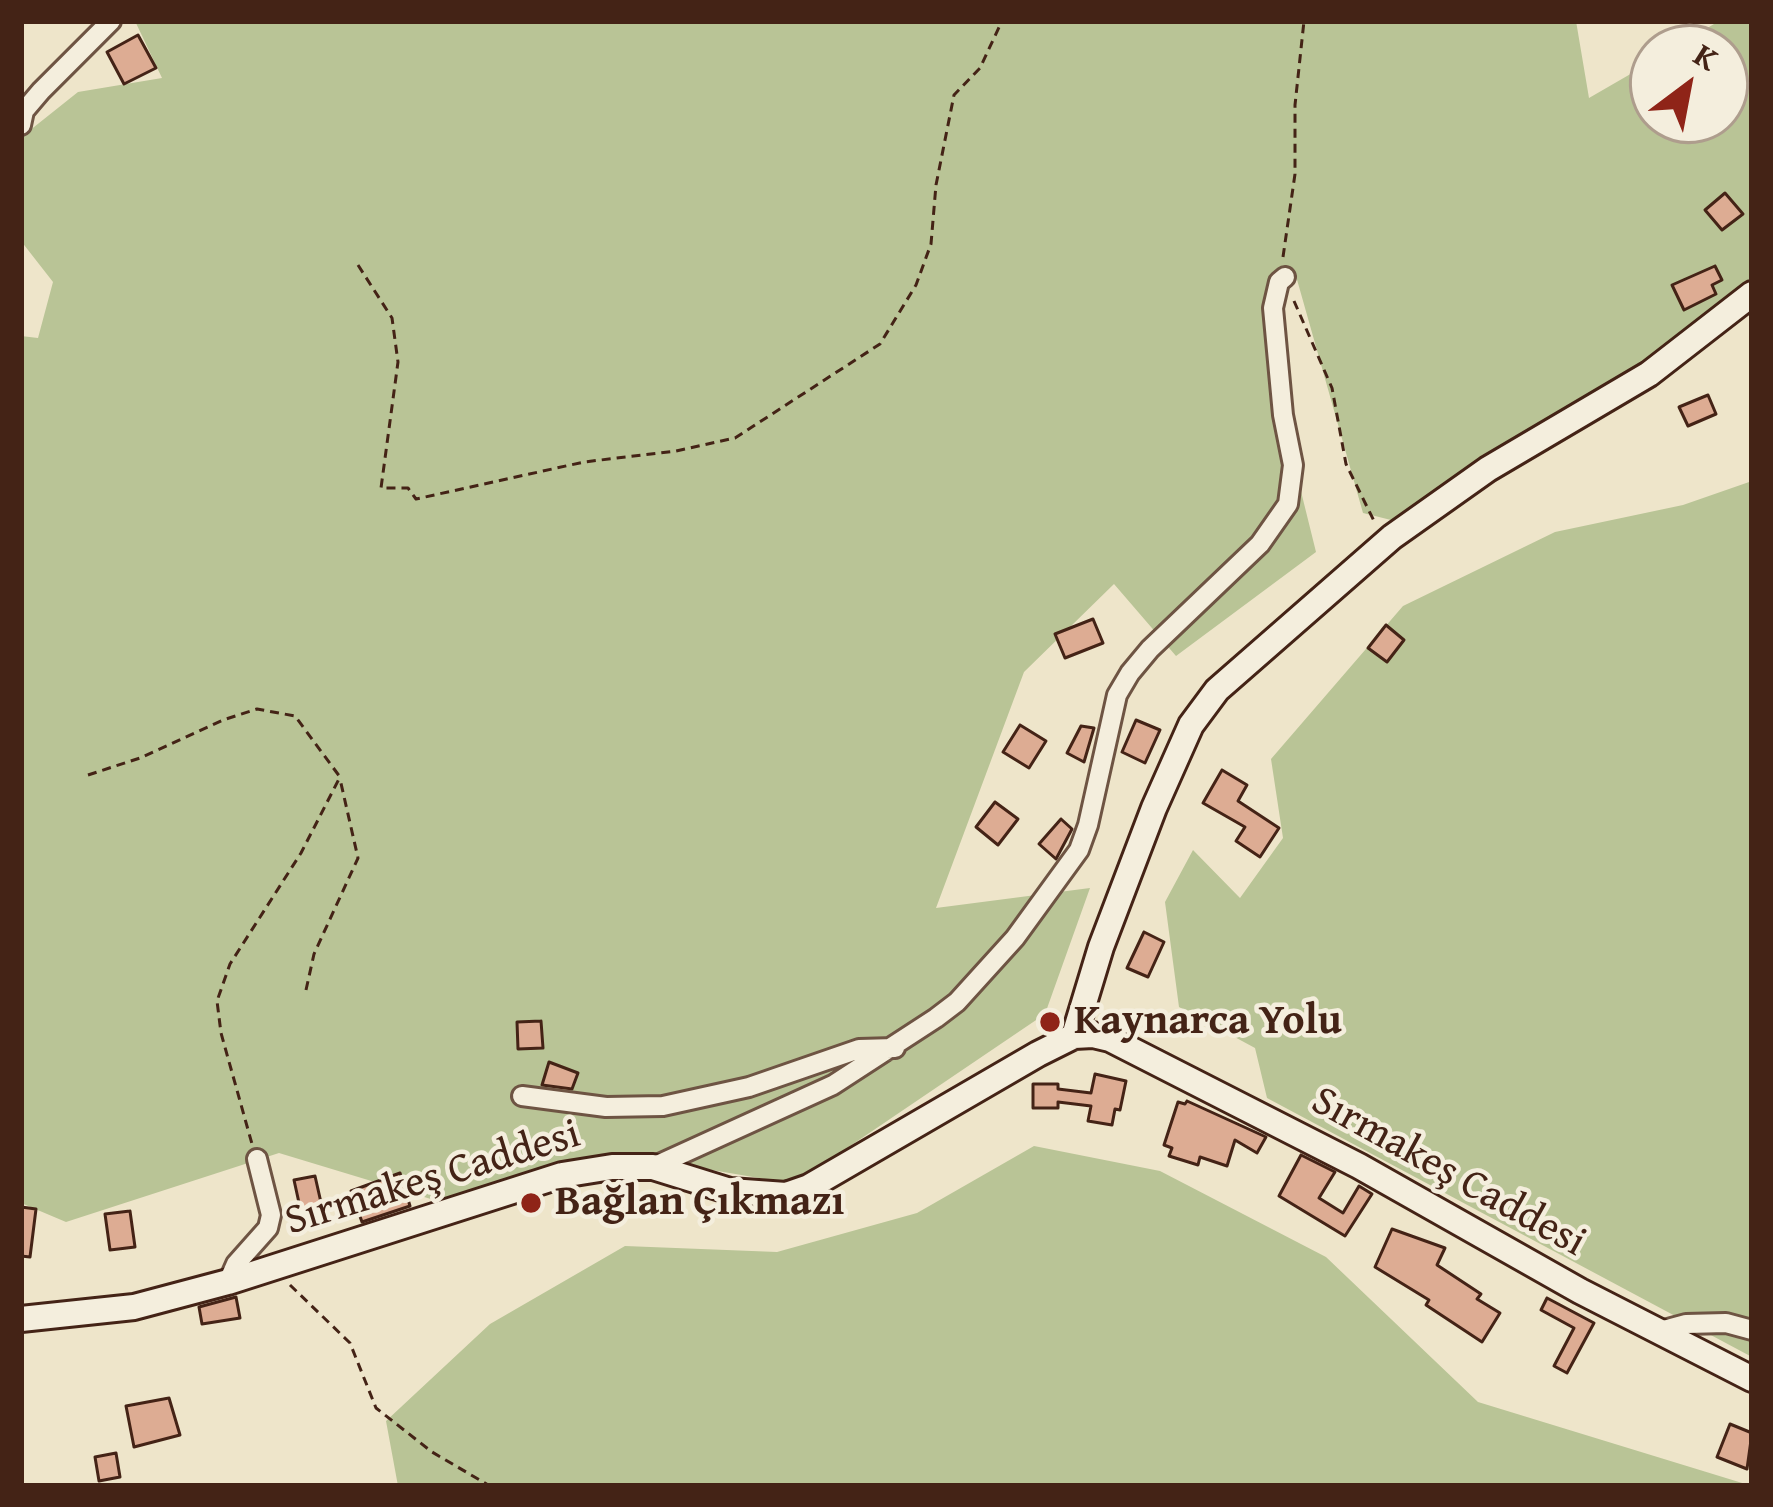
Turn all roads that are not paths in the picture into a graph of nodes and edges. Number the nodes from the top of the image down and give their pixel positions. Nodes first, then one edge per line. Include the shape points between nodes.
1 (111, 21) edge
2 (21, 125) edge
3 (1285, 277) road end
4 (1752, 294) edge
5 (1074, 1036) junction
6 (895, 1048) junction
7 (522, 1096) dead end
8 (256, 1160) road end
9 (653, 1167) junction
10 (227, 1282) junction
11 (21, 1319) edge
12 (1752, 1330) edge
13 (1660, 1331) junction
14 (1752, 1379) edge

1 - 2 street via 41,92
3 - 6 street via 1273,308 1292,465 1288,504 1260,544 1150,649 1117,695 1079,850 1016,938 957,1001
4 - 5 main road via 1648,374 1391,537 1217,690 1191,725
5 - 9 main road, Sırmakeş Caddesi via 786,1195 730,1191
5 - 13 main road, Sırmakeş Caddesi via 1110,1039 1203,1085
6 - 7 street via 860,1049 663,1106
6 - 9 street
8 - 10 street via 268,1228
9 - 10 main road, Sırmakeş Caddesi via 562,1174
10 - 11 main road, Sırmakeş Caddesi via 134,1307
12 - 13 street via 1686,1324
13 - 14 main road, Sırmakeş Caddesi

